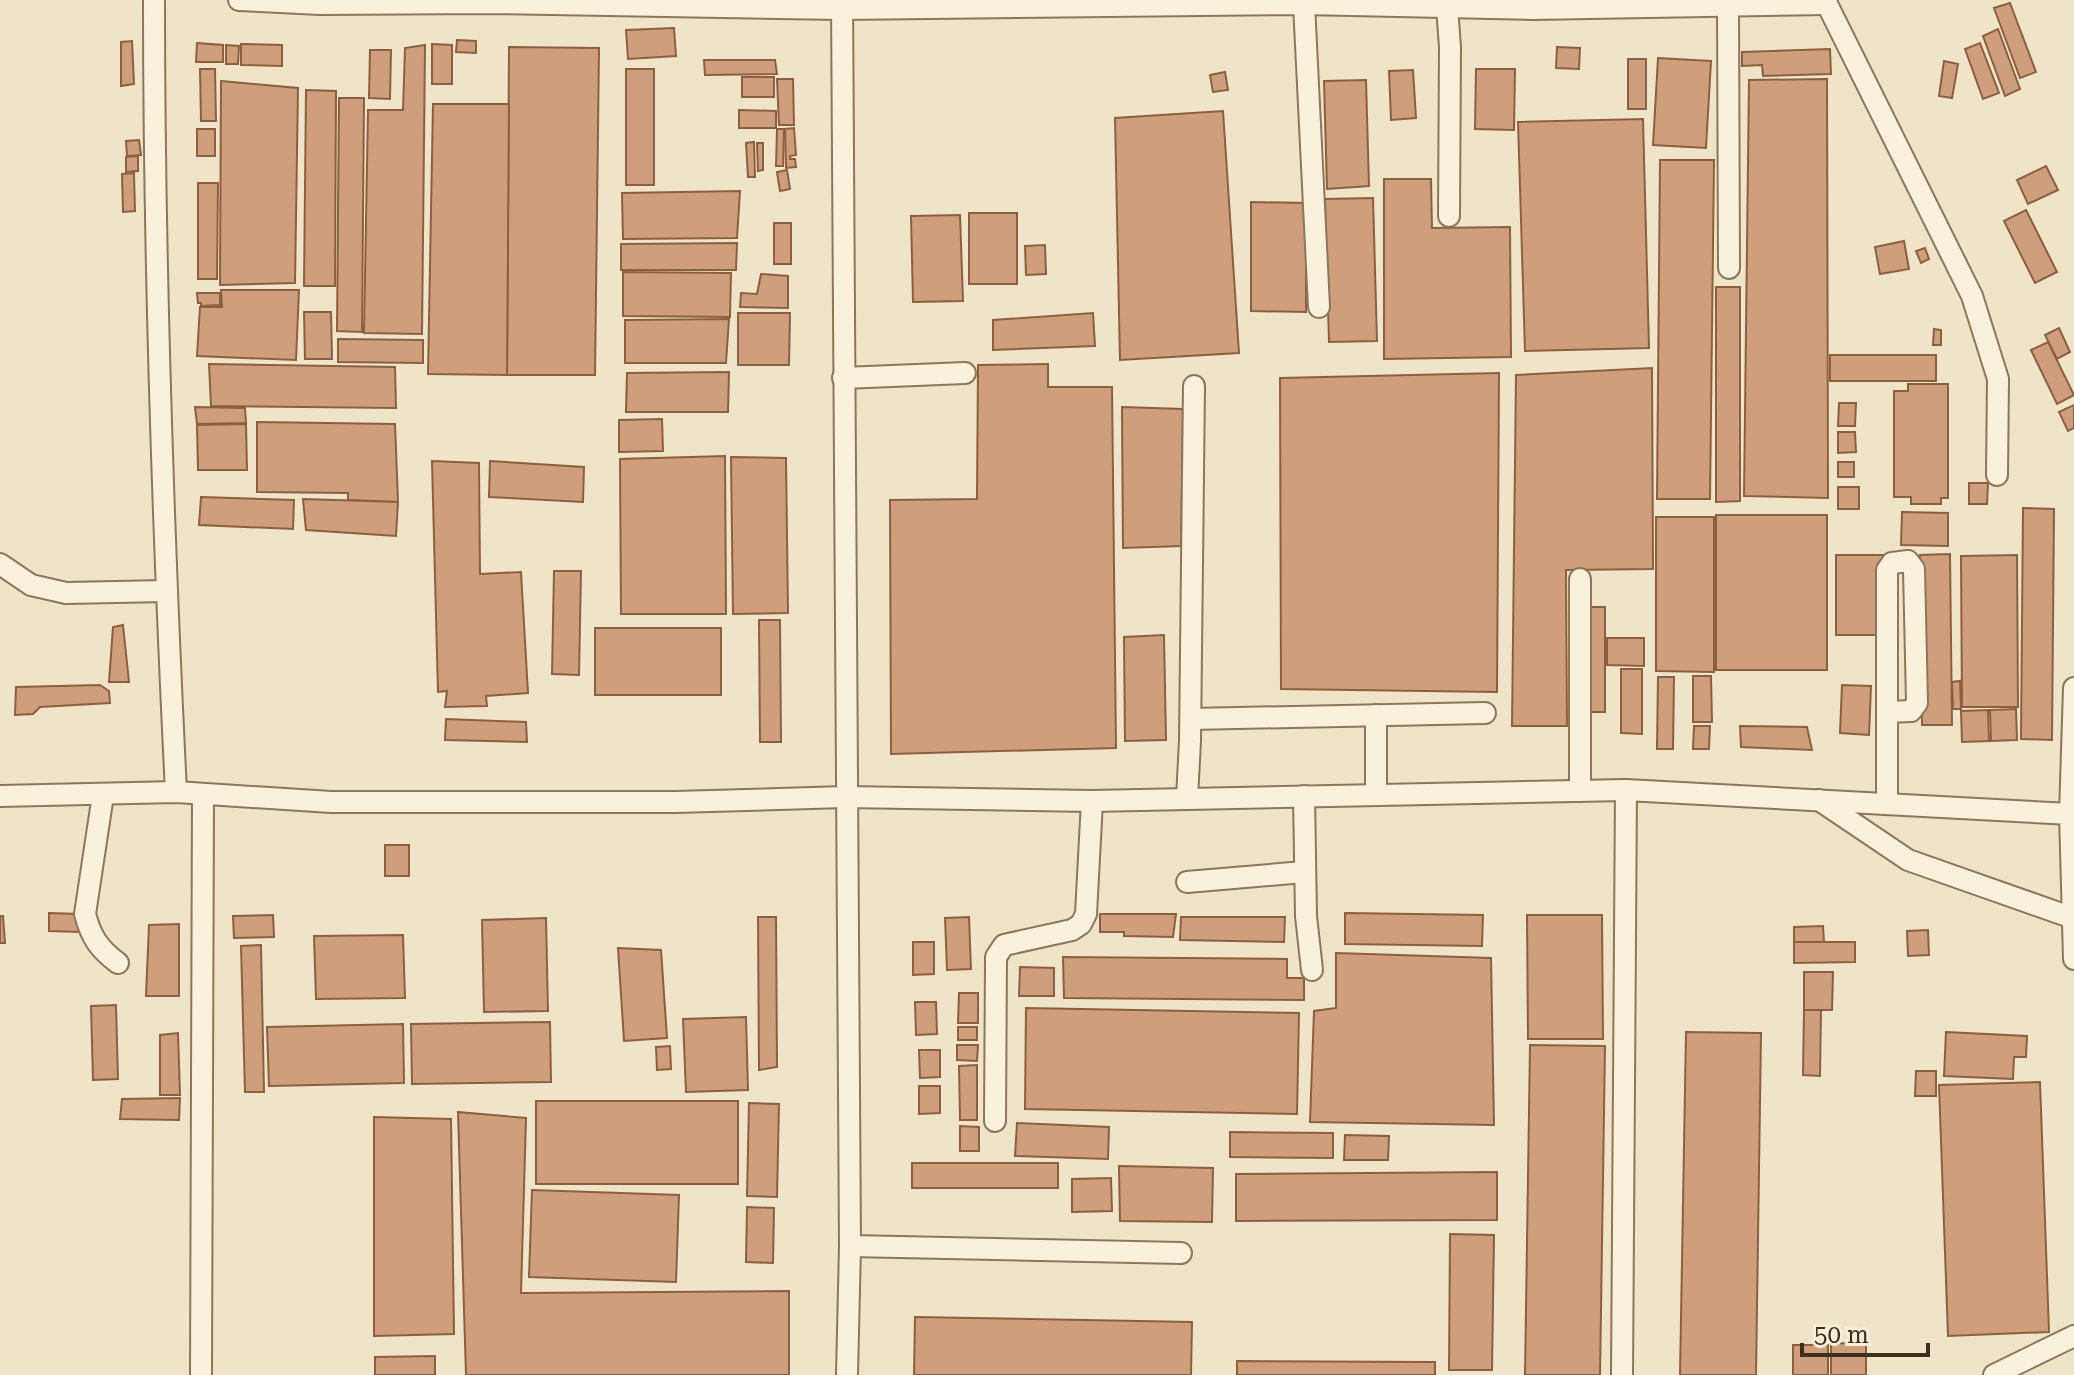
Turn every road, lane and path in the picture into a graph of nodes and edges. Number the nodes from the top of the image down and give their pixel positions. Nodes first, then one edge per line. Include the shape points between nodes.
1 (154, 0) edge
2 (239, 0) edge
3 (491, 2) edge
4 (527, 2) edge
5 (1259, 2) edge
6 (1826, 2) edge
7 (976, 4) edge
8 (1304, 4) junction
9 (842, 5) edge
10 (1728, 5) junction
11 (1447, 7) junction
12 (1449, 216) dead end
13 (1729, 268) dead end
14 (1319, 307) dead end
15 (965, 373) dead end
16 (843, 378) junction
17 (1194, 386) dead end
18 (1997, 475) dead end
19 (0, 564) edge
20 (1580, 579) dead end
21 (166, 591) junction
22 (2074, 688) edge
23 (1888, 712) junction
24 (1485, 713) dead end
25 (1376, 715) junction
26 (1191, 719) junction
27 (1626, 790) junction
28 (1580, 791) junction
29 (176, 792) junction
30 (203, 794) junction
31 (1376, 794) junction
32 (103, 795) junction
33 (0, 796) edge
34 (1304, 796) junction
35 (845, 797) junction
36 (1187, 798) junction
37 (1819, 800) junction
38 (1092, 801) junction
39 (1887, 804) junction
40 (2070, 814) junction
41 (1304, 872) junction
42 (1187, 882) dead end
43 (2073, 918) edge
44 (2074, 959) edge
45 (118, 963) dead end
46 (1312, 970) dead end
47 (995, 1121) dead end
48 (850, 1246) junction
49 (1181, 1253) dead end
50 (2074, 1336) edge
51 (201, 1375) edge
52 (847, 1375) edge
53 (1622, 1375) edge
54 (1994, 1375) edge

1 - 21 street
2 - 3 street
3 - 4 street
4 - 9 street
5 - 7 street
5 - 8 street
6 - 10 street
6 - 18 street via 1972,296 1998,379
7 - 9 street
8 - 11 street
8 - 14 street
9 - 16 street
10 - 11 street
10 - 13 street
11 - 12 street
15 - 16 street
16 - 35 street
17 - 26 street
19 - 21 street via 31,585 66,593
20 - 28 street
21 - 29 street
22 - 40 street
23 - 23 street via 1887,570 1892,563 1908,561 1914,569 1917,703 1911,711
23 - 39 street
24 - 25 street
25 - 26 street
25 - 31 street
26 - 36 street
27 - 28 street
27 - 37 street
27 - 53 street
28 - 31 street
29 - 30 street
29 - 32 street
30 - 35 street via 331,802
30 - 51 street
31 - 34 street
32 - 33 street
32 - 45 street via 85,914 100,949
34 - 36 street
34 - 41 street
35 - 38 street
35 - 48 street
36 - 38 street
37 - 39 street
37 - 43 street via 1908,860
38 - 47 street via 1086,914 1081,924 1004,945 996,957
39 - 40 street
40 - 43 street
41 - 42 street
41 - 46 street
43 - 44 street
48 - 49 street
48 - 52 street
50 - 54 street

